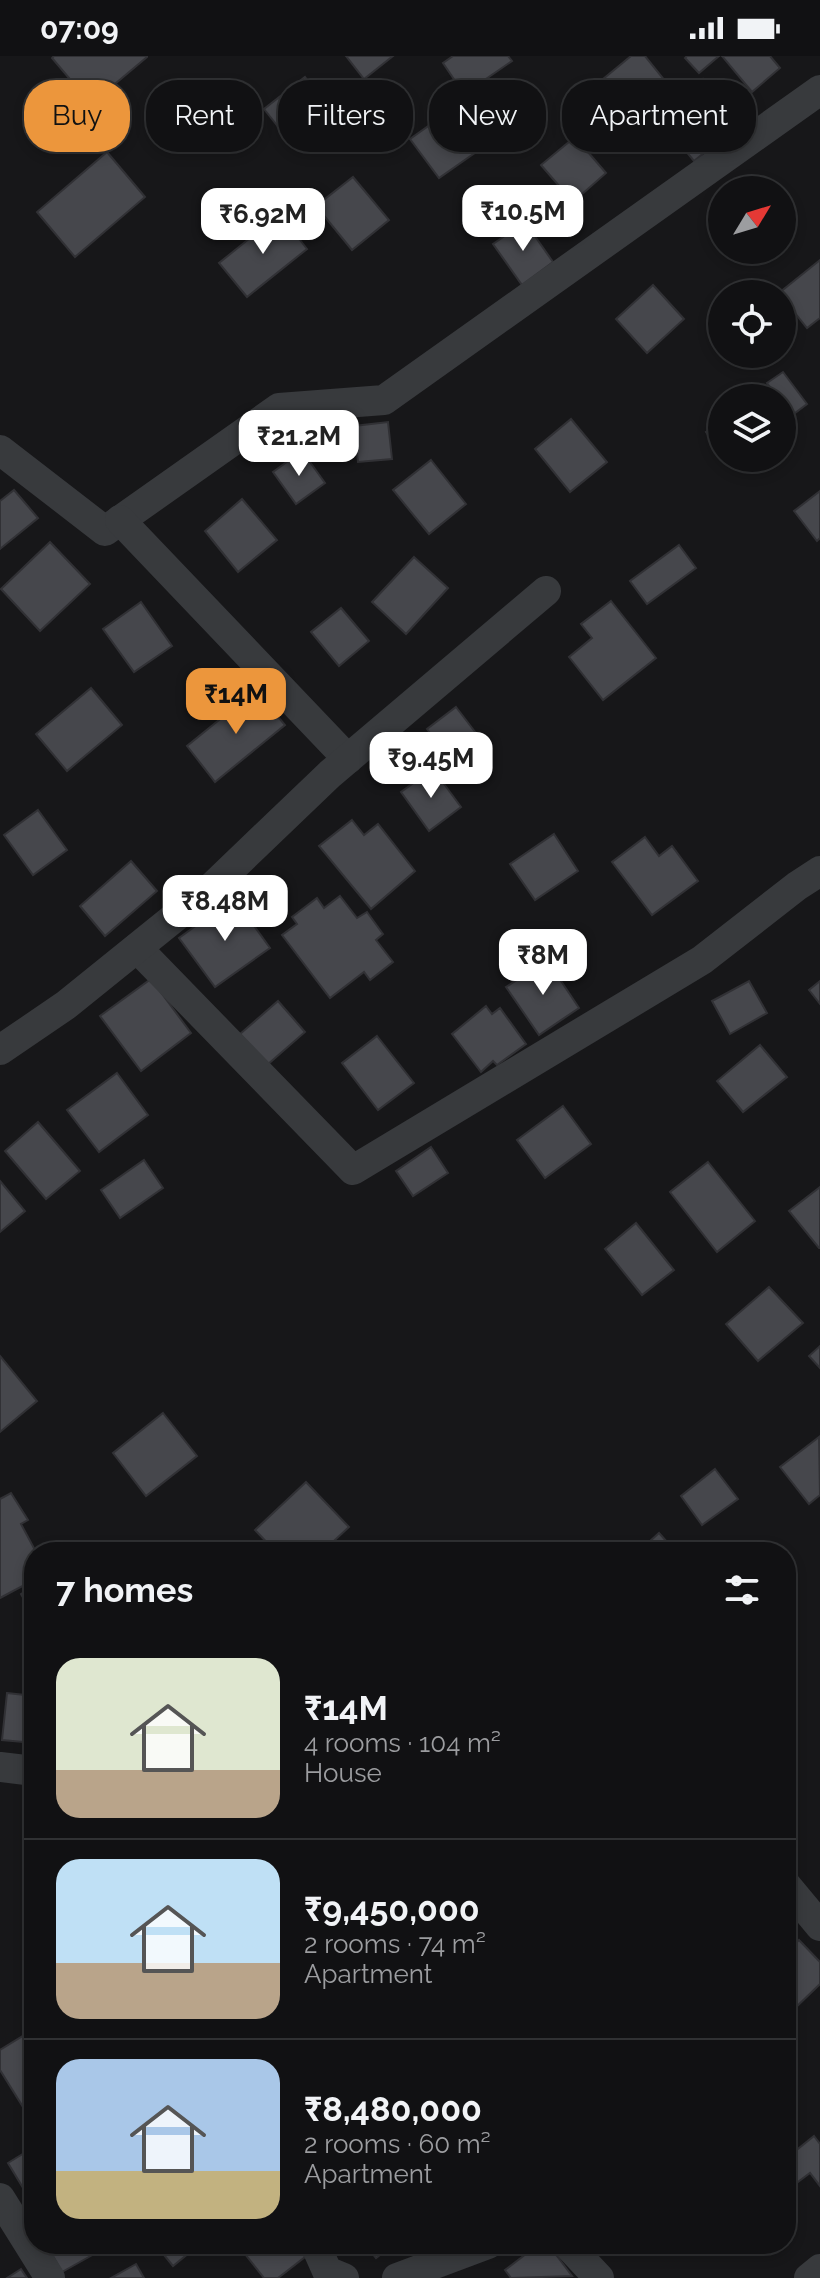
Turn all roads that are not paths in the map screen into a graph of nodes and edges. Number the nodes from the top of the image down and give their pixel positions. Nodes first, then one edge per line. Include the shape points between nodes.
1 (820, 90) edge
2 (0, 450) edge
3 (120, 520) junction
4 (546, 591) dead end
5 (348, 759) junction
6 (820, 871) edge
7 (137, 948) junction
8 (0, 1050) edge
9 (0, 1767) edge
10 (24, 1770) edge
11 (796, 1897) edge
12 (820, 1926) edge
13 (0, 2198) edge
14 (24, 2236) edge
15 (35, 2254) edge
16 (461, 2254) edge
17 (576, 2254) edge
18 (820, 2269) edge
19 (50, 2278) edge
20 (397, 2278) edge
21 (599, 2278) edge
22 (809, 2278) edge

1 - 3 street via 384,400 279,408
2 - 3 street via 105,531
3 - 5 street
4 - 5 street
5 - 7 street via 211,888
6 - 7 street via 702,960 353,1170
7 - 8 street
9 - 10 street
11 - 12 street
13 - 14 street
15 - 19 street
16 - 20 street
17 - 21 street
18 - 22 street

